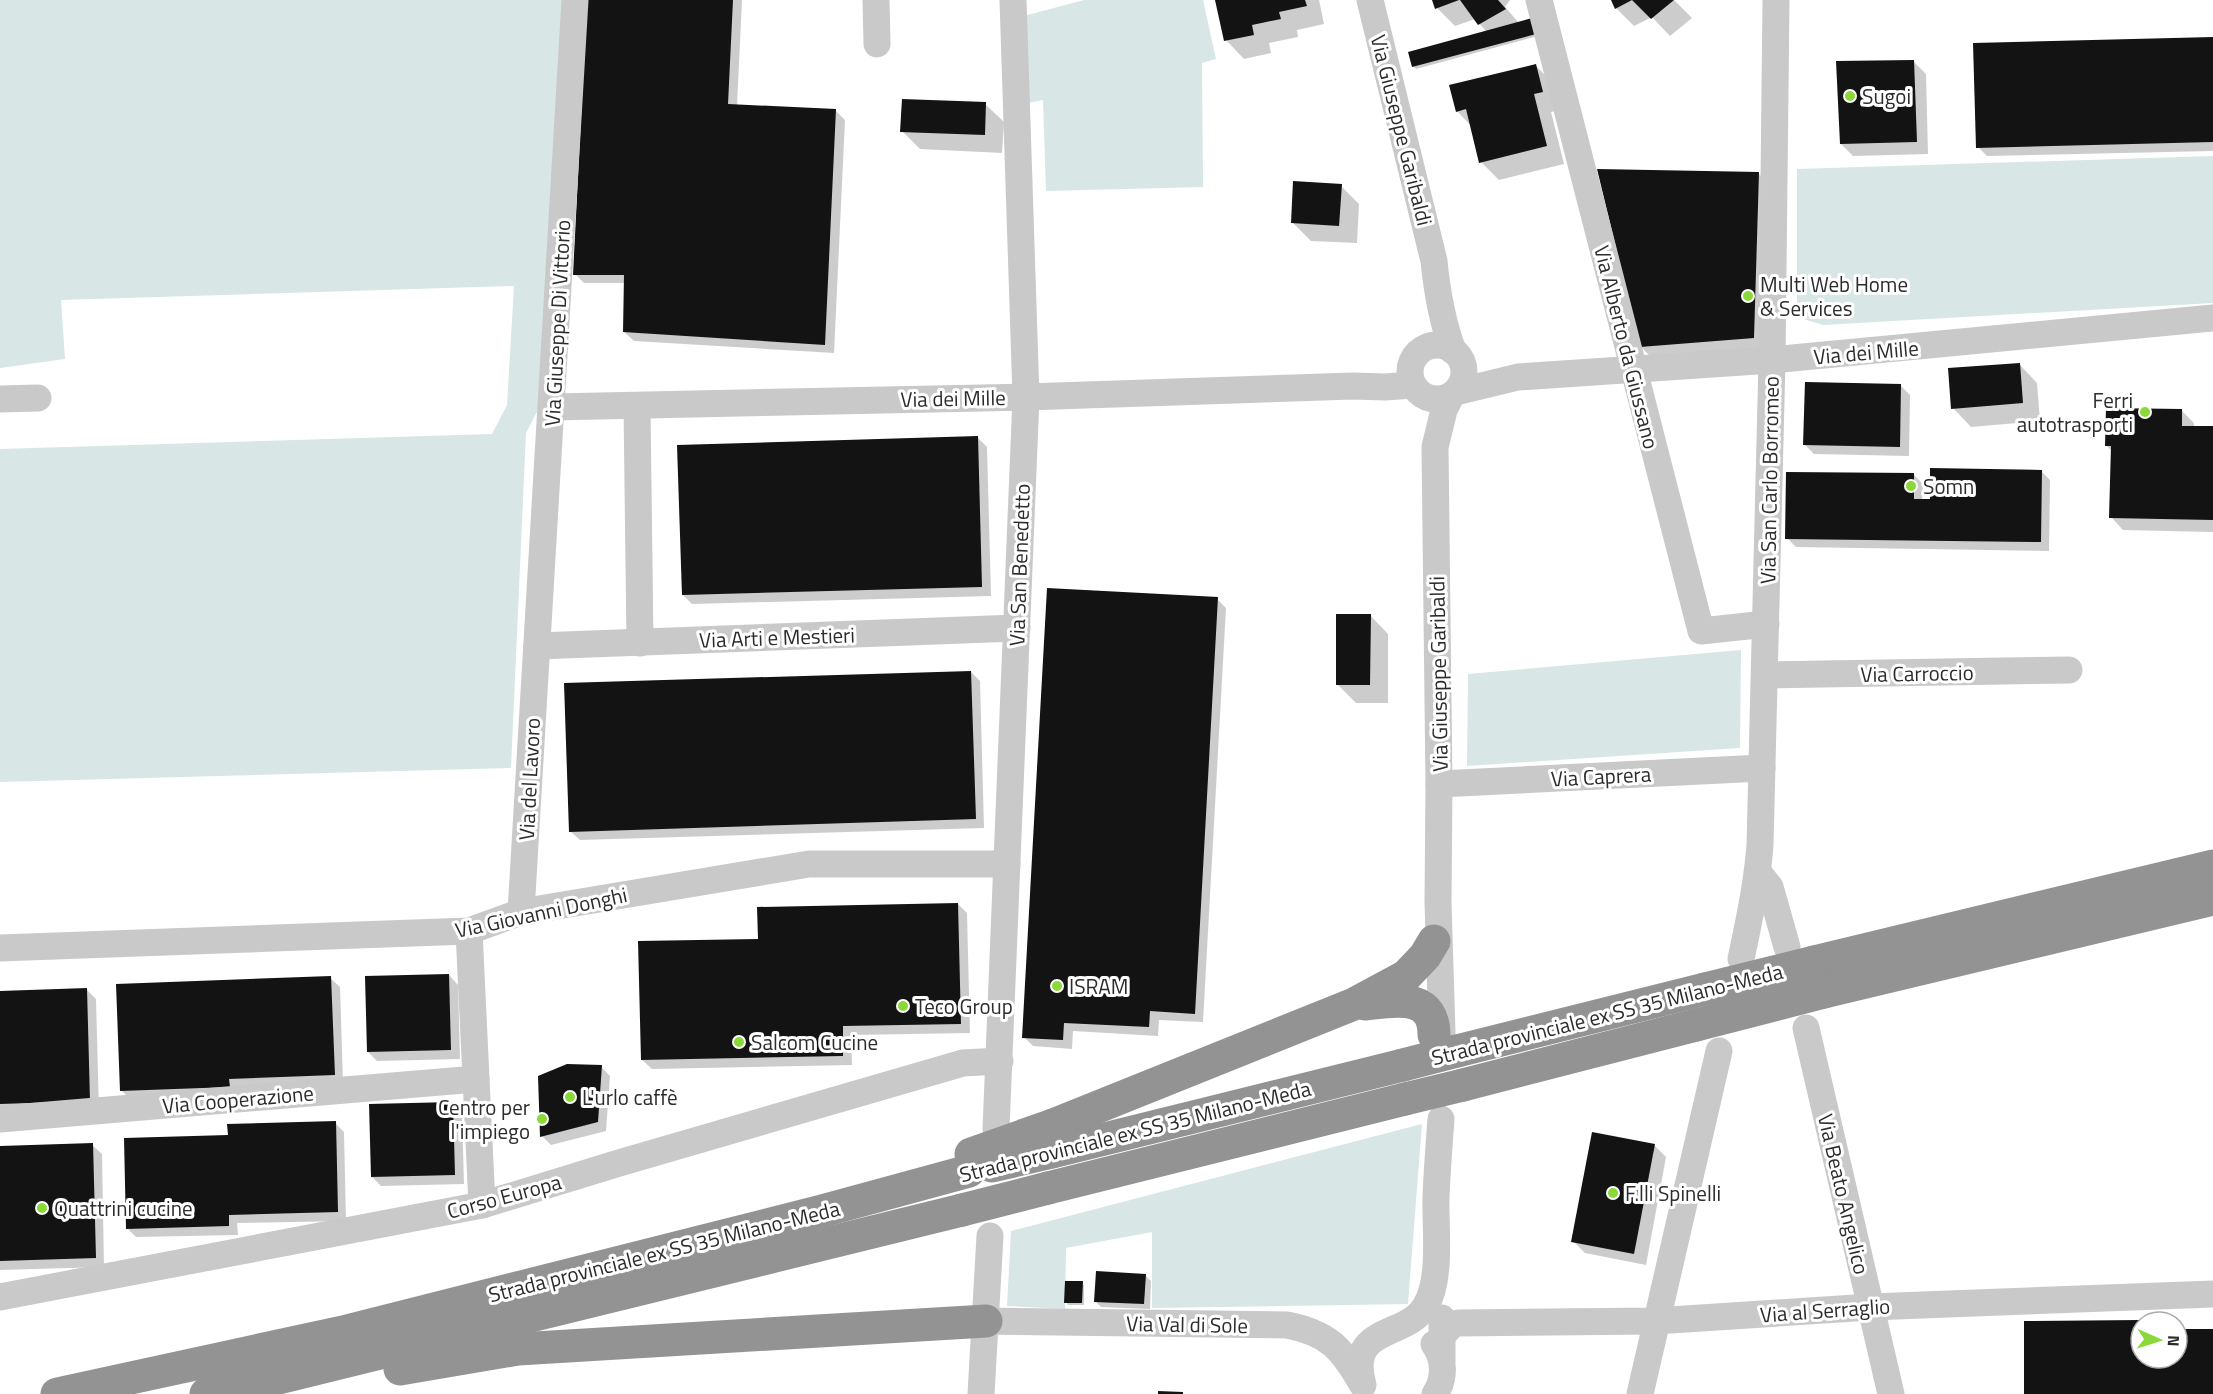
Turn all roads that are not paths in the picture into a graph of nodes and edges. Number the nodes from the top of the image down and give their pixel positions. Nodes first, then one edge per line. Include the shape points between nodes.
1 (575, 0) edge
2 (876, 0) edge
3 (1013, 0) edge
4 (1370, 0) edge
5 (1539, 0) edge
6 (1776, 0) edge
7 (877, 44) dead end
8 (1434, 261) junction
9 (2213, 318) edge
10 (1458, 357) junction
11 (1772, 360) junction
12 (1632, 369) junction
13 (1416, 373) junction
14 (1518, 377) junction
15 (1454, 394) junction
16 (1026, 397) junction
17 (38, 398) dead end
18 (0, 399) edge
19 (637, 406) junction
20 (552, 407) junction
21 (1435, 447) junction
22 (1766, 624) junction
23 (1017, 628) junction
24 (640, 643) junction
25 (537, 646) junction
26 (2069, 670) dead end
27 (1765, 675) junction
28 (1762, 768) junction
29 (1439, 784) junction
30 (1007, 864) junction
31 (2213, 866) edge
32 (1758, 872) junction
33 (2213, 899) edge
34 (1438, 902) junction
35 (521, 912) junction
36 (469, 931) junction
37 (1434, 941) junction
38 (0, 948) edge
39 (1801, 954) junction
40 (1741, 958) dead end
41 (1354, 1004) junction
42 (1806, 1028) dead end
43 (1438, 1033) junction
44 (1719, 1051) dead end
45 (999, 1061) junction
46 (476, 1079) junction
47 (0, 1119) edge
48 (1434, 1121) dead end
49 (996, 1129) dead end
50 (1052, 1139) junction
51 (482, 1205) junction
52 (990, 1236) dead end
53 (1436, 1258) junction
54 (2213, 1294) edge
55 (0, 1297) edge
56 (1869, 1306) junction
57 (986, 1321) junction
58 (1656, 1321) junction
59 (1390, 1330) junction
60 (1442, 1348) junction
61 (246, 1386) junction
62 (1365, 1389) edge
63 (1438, 1392) edge
64 (57, 1394) edge
65 (206, 1394) edge
66 (981, 1394) edge
67 (1640, 1394) edge
68 (1891, 1394) edge

1 - 20 street, Via Giuseppe Di Vittorio
2 - 7 street
3 - 16 street, Via San Benedetto
4 - 8 street, Via Giuseppe Garibaldi
5 - 12 street, Via Alberto da Giussano
6 - 11 street, Via San Carlo Borromeo
8 - 10 street, Via Giuseppe Garibaldi via 1445,328
8 - 13 street, Via Giuseppe Garibaldi
9 - 11 street, Via dei Mille
10 - 13 street via 1436,345
10 - 14 street, Via dei Mille
10 - 15 street via 1464,378
11 - 12 street, Via dei Mille
11 - 22 street, Via San Carlo Borromeo
12 - 14 street, Via dei Mille
12 - 22 street, Via Alberto da Giussano via 1701,631
13 - 15 street via 1433,399
13 - 16 street, Via dei Mille via 1385,387
13 - 21 street, Via Giuseppe Garibaldi
14 - 15 street, Via dei Mille
15 - 21 street, Via Giuseppe Garibaldi via 1444,410
16 - 19 street, Via dei Mille
16 - 23 street, Via San Benedetto
17 - 18 street
19 - 20 street, Via dei Mille
19 - 24 street
20 - 25 street, Via Giuseppe Di Vittorio
21 - 29 street, Via Giuseppe Garibaldi
22 - 27 street, Via San Carlo Borromeo
23 - 24 street, Via Arti e Mestieri
23 - 30 street, Via San Benedetto
24 - 25 street, Via Arti e Mestieri
25 - 35 street, Via del Lavoro
26 - 27 street, Via Carroccio
27 - 28 street, Via San Carlo Borromeo
28 - 29 street, Via Caprera
28 - 32 street, Via San Carlo Borromeo
29 - 34 street, Via Giuseppe Garibaldi
30 - 35 street, Via Giovanni Donghi via 809,864
30 - 45 street, Via San Benedetto
31 - 39 highway, Strada provinciale ex SS 35 Milano-Meda
32 - 39 street via 1770,887
32 - 40 street, Via San Carlo Borromeo
33 - 61 highway, Strada provinciale ex SS 35 Milano-Meda, bridge via 1824,992
34 - 37 street, Via Giuseppe Garibaldi
34 - 43 street, Via Giuseppe Garibaldi
35 - 36 street, Via Giovanni Donghi
36 - 38 street, Via Giovanni Donghi
36 - 46 street
37 - 41 highway via 1406,976
37 - 43 street, Via Giuseppe Garibaldi
39 - 43 highway, Strada provinciale ex SS 35 Milano-Meda, bridge via 1705,989
41 - 43 highway via 1416,1004
41 - 50 highway
42 - 56 street, Via Beato Angelico
43 - 50 highway, Strada provinciale ex SS 35 Milano-Meda, bridge via 1403,1065
44 - 58 street
45 - 49 street, Via San Benedetto
45 - 51 street, Corso Europa via 963,1063
46 - 47 street, Via Cooperazione
46 - 51 street
48 - 53 street
50 - 64 highway, Strada provinciale ex SS 35 Milano-Meda, bridge via 822,1211 347,1331
51 - 55 street, Corso Europa
52 - 57 street
53 - 59 street via 1426,1306 1409,1321
53 - 60 street
54 - 56 street, Via al Serraglio
56 - 58 street, Via al Serraglio
56 - 68 street, Via Beato Angelico
57 - 61 highway via 518,1349 352,1377
57 - 62 street, Via Val di Sole via 1287,1325 1325,1337 1341,1350
57 - 66 street
58 - 60 street, Via al Serraglio via 1458,1323 1452,1325
58 - 67 street
59 - 60 street via 1416,1331
59 - 62 street via 1373,1340 1361,1357
60 - 63 street via 1443,1374
61 - 65 highway, Strada provinciale ex SS 35 Milano-Meda

